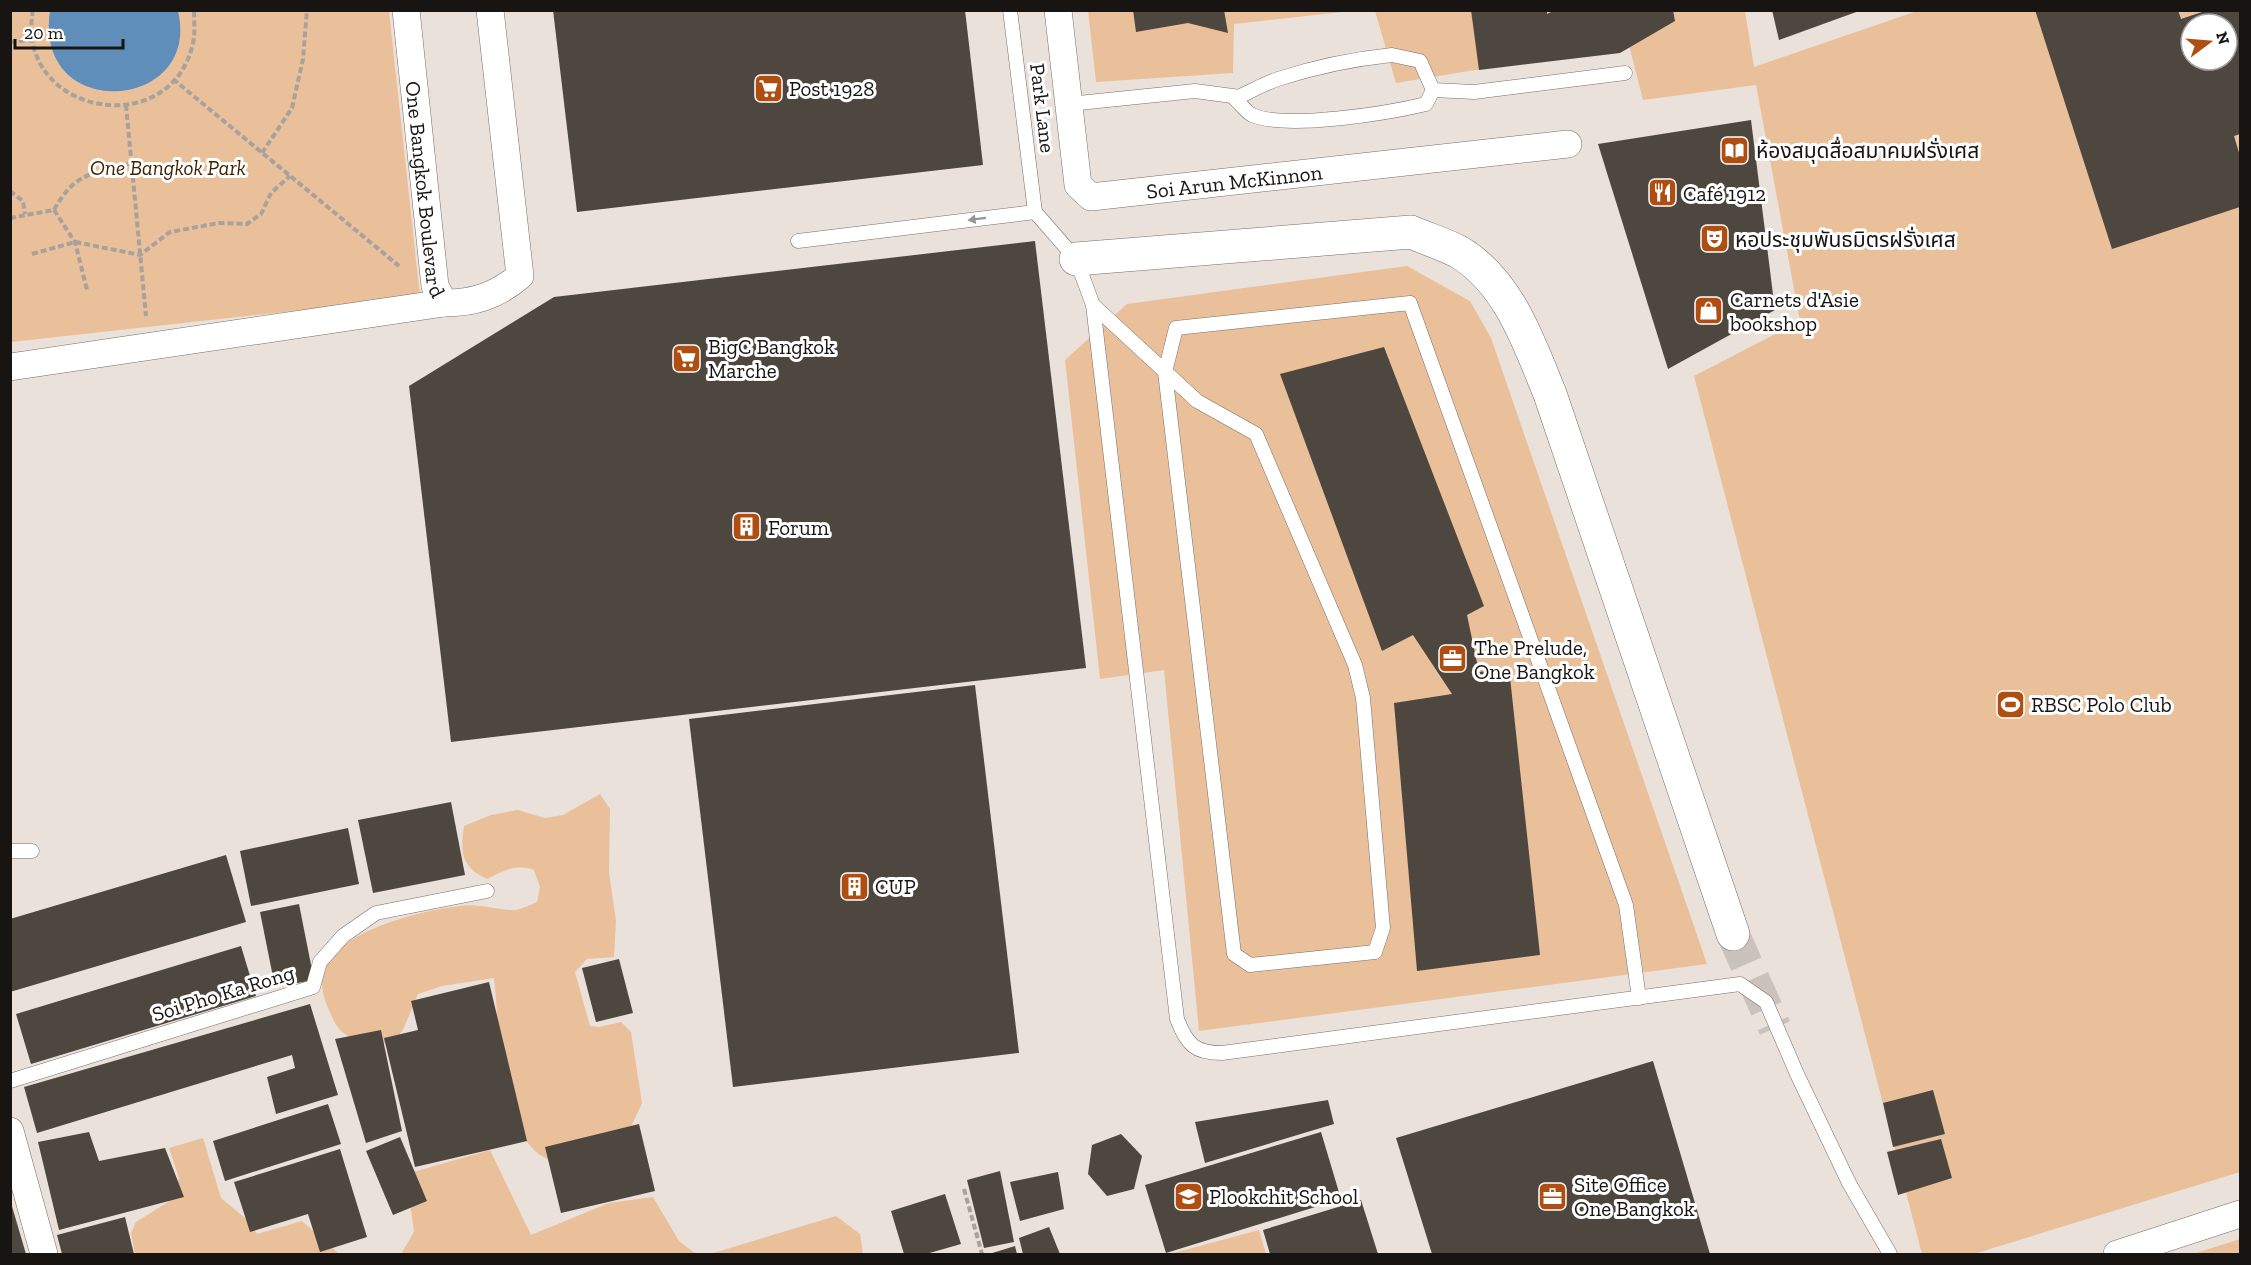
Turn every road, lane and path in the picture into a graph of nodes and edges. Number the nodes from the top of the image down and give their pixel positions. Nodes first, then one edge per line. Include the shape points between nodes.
1 (33, 10) edge
2 (194, 10) edge
3 (307, 10) edge
4 (406, 10) edge
5 (490, 10) edge
6 (1010, 10) edge
7 (1058, 10) edge
8 (33, 40) junction
9 (10, 42) edge
10 (1625, 72) dead end
11 (173, 80) junction
12 (1433, 90) junction
13 (1240, 97) junction
14 (1069, 104) junction
15 (126, 105) junction
16 (1568, 144) dead end
17 (262, 153) junction
18 (131, 163) junction
19 (290, 176) junction
20 (10, 191) edge
21 (54, 210) junction
22 (1035, 212) junction
23 (25, 214) junction
24 (10, 218) edge
25 (798, 241) dead end
26 (75, 242) junction
27 (32, 254) dead end
28 (140, 255) junction
29 (1076, 259) junction
30 (87, 290) dead end
31 (444, 303) junction
32 (1093, 305) junction
33 (149, 346) junction
34 (10, 367) edge
35 (1165, 372) junction
36 (10, 850) edge
37 (32, 851) dead end
38 (487, 891) dead end
39 (1733, 934) tunnel mouth
40 (1639, 998) junction
41 (10, 1082) edge
42 (10, 1131) edge
43 (964, 1189) dead end
44 (2241, 1214) edge
45 (44, 1254) edge
46 (982, 1254) edge
47 (1890, 1254) edge
48 (2117, 1254) edge

1 - 8 path
2 - 11 path via 194,38 185,64
3 - 17 path via 303,59 292,108
4 - 31 street, One Bangkok Boulevard via 435,286
5 - 31 street, One Bangkok Boulevard via 520,276 503,290 471,303
6 - 22 lane, Park Lane
7 - 14 street, Soi Arun McKinnon
8 - 9 path
8 - 15 path via 46,72 65,91 90,103
10 - 12 lane via 1474,92
11 - 15 path via 145,100
11 - 17 path
12 - 13 lane via 1420,61 1392,55 1347,60 1309,70 1275,80
12 - 13 lane via 1426,104 1394,112 1290,121 1251,115 1235,99
13 - 14 lane via 1195,91
14 - 16 street, Soi Arun McKinnon via 1078,185 1091,197
15 - 18 path
17 - 19 path
18 - 21 path via 82,176 65,191
18 - 28 path
19 - 28 path via 271,193 261,214 247,224 219,223 171,232
19 - 31 path
20 - 23 path via 23,201
21 - 23 path
21 - 26 path
22 -> 25 lane
22 - 29 lane
23 - 24 path
26 - 27 path
26 - 28 path
26 - 30 path
28 - 33 path
29 - 32 lane
29 - 39 highway via 1411,232 1459,252 1498,284 1550,394
31 - 33 street
32 - 35 lane
32 - 40 lane via 1178,1019 1183,1035 1207,1053 1222,1053
33 - 34 street
35 - 35 lane via 1197,401 1256,434 1355,665 1363,698 1383,928 1376,952 1250,965 1234,954
35 - 40 lane via 1176,328 1410,303 1626,905
36 - 37 lane
38 - 41 lane, Soi Pho Ka Rong via 376,913 343,936 320,962 313,987
40 - 47 lane via 1740,984 1766,1002 1849,1183
42 - 45 street
43 - 46 path
44 - 48 street

